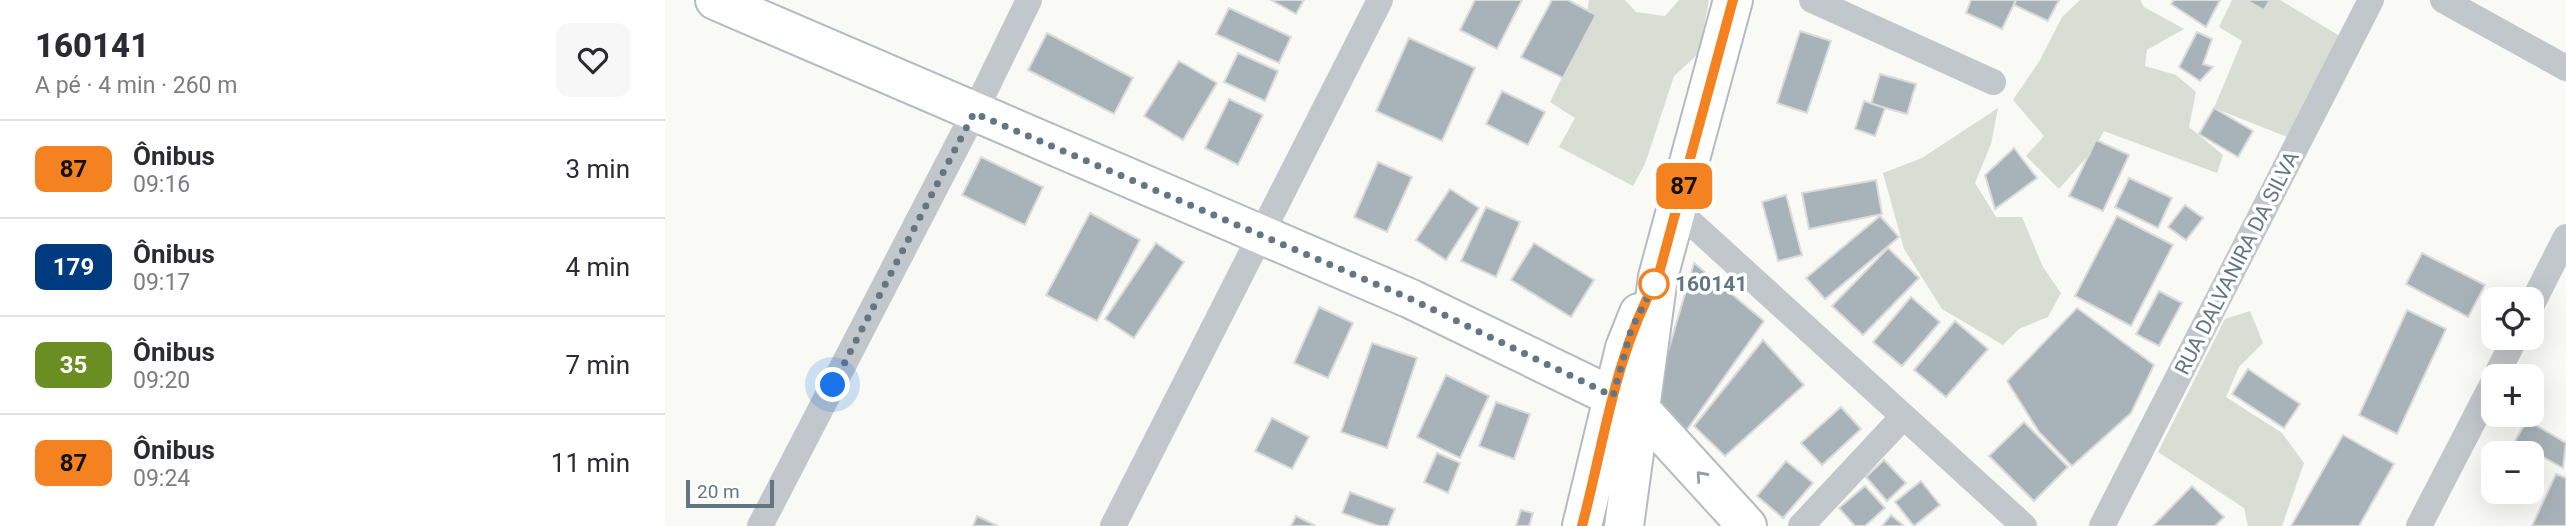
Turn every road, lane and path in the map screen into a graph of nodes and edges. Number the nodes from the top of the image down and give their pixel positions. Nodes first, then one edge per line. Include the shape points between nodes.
1 (715, 0) edge
2 (1030, 0) edge
3 (1380, 0) edge
4 (1733, 0) edge
5 (1812, 0) edge
6 (2371, 0) edge
7 (2443, 0) edge
8 (2566, 68) edge
9 (1993, 82) dead end
10 (974, 113) junction
11 (1677, 210) junction
12 (1260, 233) junction
13 (2566, 237) edge
14 (2541, 287) edge
15 (1628, 403) junction
16 (2481, 405) edge
17 (1902, 418) junction
18 (760, 526) edge
19 (1113, 526) edge
20 (1582, 526) edge
21 (1624, 526) edge
22 (1747, 526) edge
23 (1801, 526) edge
24 (2024, 526) edge
25 (2102, 526) edge
26 (2419, 526) edge

1 - 10 street
2 - 10 street
3 - 12 street
4 - 11 street
5 - 9 street
6 - 25 street, RUA DALVANIRA DA SILVA
7 - 8 street
10 - 12 street
10 - 18 street
11 - 15 street via 1658,277 1631,330
11 - 17 street
12 - 15 street
12 - 19 street
13 - 14 street
15 - 20 street
15 - 21 street
22 -> 15 street
16 - 26 street
17 - 23 street
17 - 24 street

